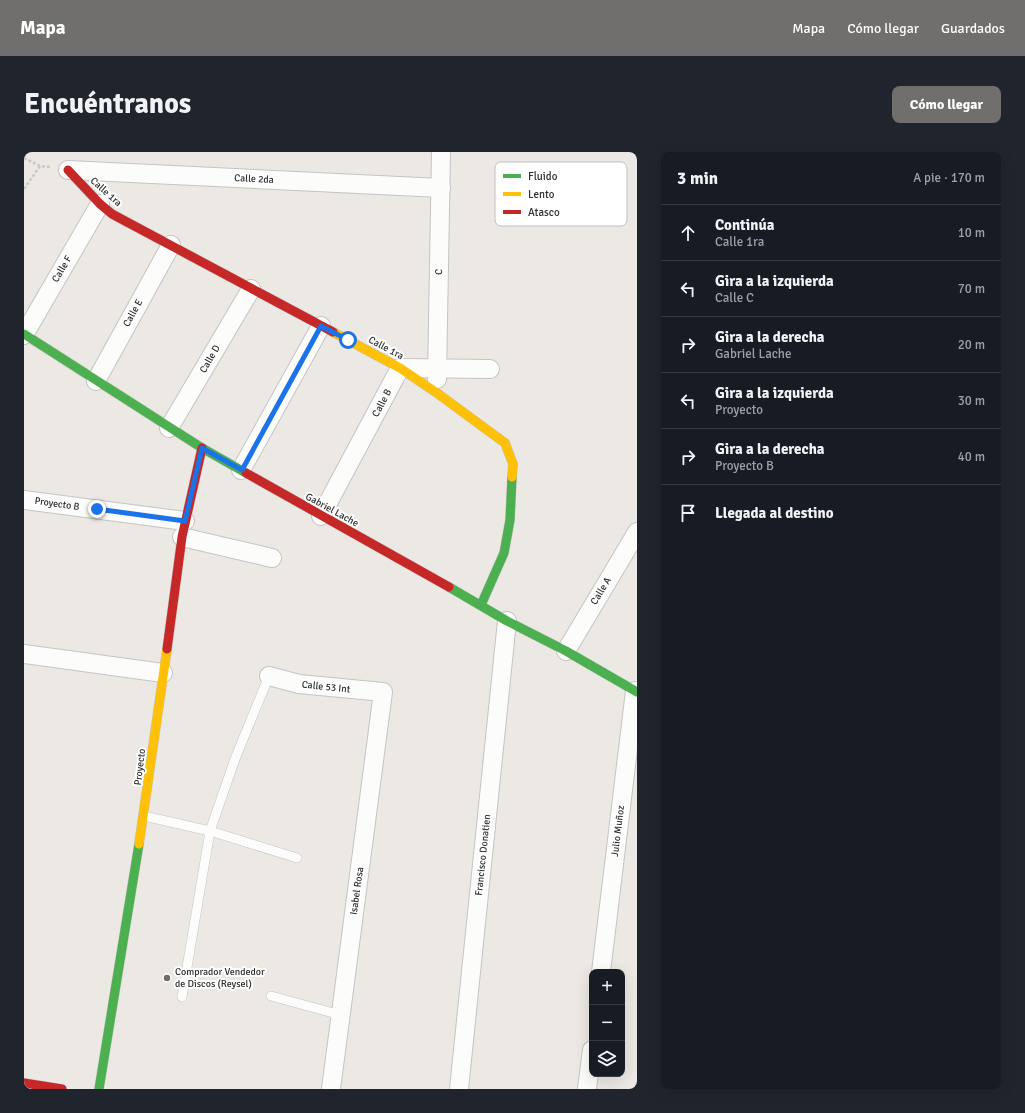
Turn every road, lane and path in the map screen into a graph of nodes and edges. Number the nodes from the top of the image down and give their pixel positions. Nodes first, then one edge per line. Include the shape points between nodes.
1 (442, 152) edge
2 (24, 158) edge
3 (40, 166) junction
4 (68, 170) junction
5 (441, 188) junction
6 (24, 189) edge
7 (100, 204) junction
8 (171, 245) junction
9 (251, 289) junction
10 (321, 326) junction
11 (24, 335) edge
12 (400, 368) junction
13 (438, 368) junction
14 (490, 369) dead end
15 (96, 381) junction
16 (437, 393) junction
17 (169, 428) junction
18 (202, 448) junction
19 (242, 470) junction
20 (24, 500) edge
21 (321, 516) junction
22 (184, 529) junction
23 (637, 532) edge
24 (272, 558) dead end
25 (481, 605) junction
26 (507, 621) junction
27 (566, 651) junction
28 (24, 654) edge
29 (163, 673) junction
30 (269, 676) joint
31 (636, 691) edge
32 (383, 692) joint
33 (144, 816) junction
34 (210, 831) junction
35 (297, 858) dead end
36 (601, 969) edge
37 (271, 996) dead end
38 (182, 997) dead end
39 (341, 1015) junction
40 (589, 1073) edge
41 (24, 1083) edge
42 (62, 1089) edge
43 (99, 1089) edge
44 (331, 1089) edge
45 (459, 1089) edge
46 (587, 1089) edge

1 - 5 street, C
2 - 3 path
3 - 4 path
3 - 6 path
4 - 5 street, Calle 2da
4 - 7 street, Calle 1ra
5 - 13 street, C
7 - 8 street, Calle 1ra via 112,214
7 - 11 street, Calle F
8 - 9 street, Calle 1ra
8 - 15 street, Calle E
9 - 10 street, Calle 1ra
9 - 17 street, Calle D
10 - 12 street, Calle 1ra
10 - 19 street
11 - 15 street, Gabriel Lache
12 - 13 street
12 - 16 street, Calle 1ra
12 - 21 street, Calle B
13 - 14 street
13 - 16 street, C
15 - 17 street, Gabriel Lache
16 - 25 street, Calle 1ra via 505,443 513,464 510,520 504,553
17 - 18 street, Gabriel Lache
18 - 19 street, Gabriel Lache
18 - 22 street, Proyecto
19 - 21 street, Gabriel Lache
20 - 22 street, Proyecto B
21 - 25 street, Gabriel Lache
22 - 24 street, Proyecto B
22 - 29 street, Proyecto
23 - 27 street, Calle A
25 - 26 street, Gabriel Lache
26 - 27 street, Gabriel Lache
26 - 45 street, Francisco Donatien
27 - 31 street, Gabriel Lache
28 - 29 street
29 - 33 street, Proyecto
30 - 32 street, Calle 53 Int via 299,684
30 - 34 lane via 235,759
31 - 36 street, Julio Muñoz
32 - 39 street, Isabel Rosa
33 - 34 lane
33 - 43 street, Proyecto
34 - 35 lane
34 - 38 lane
37 - 39 lane
39 - 44 street, Isabel Rosa
40 - 46 street
41 - 42 street

